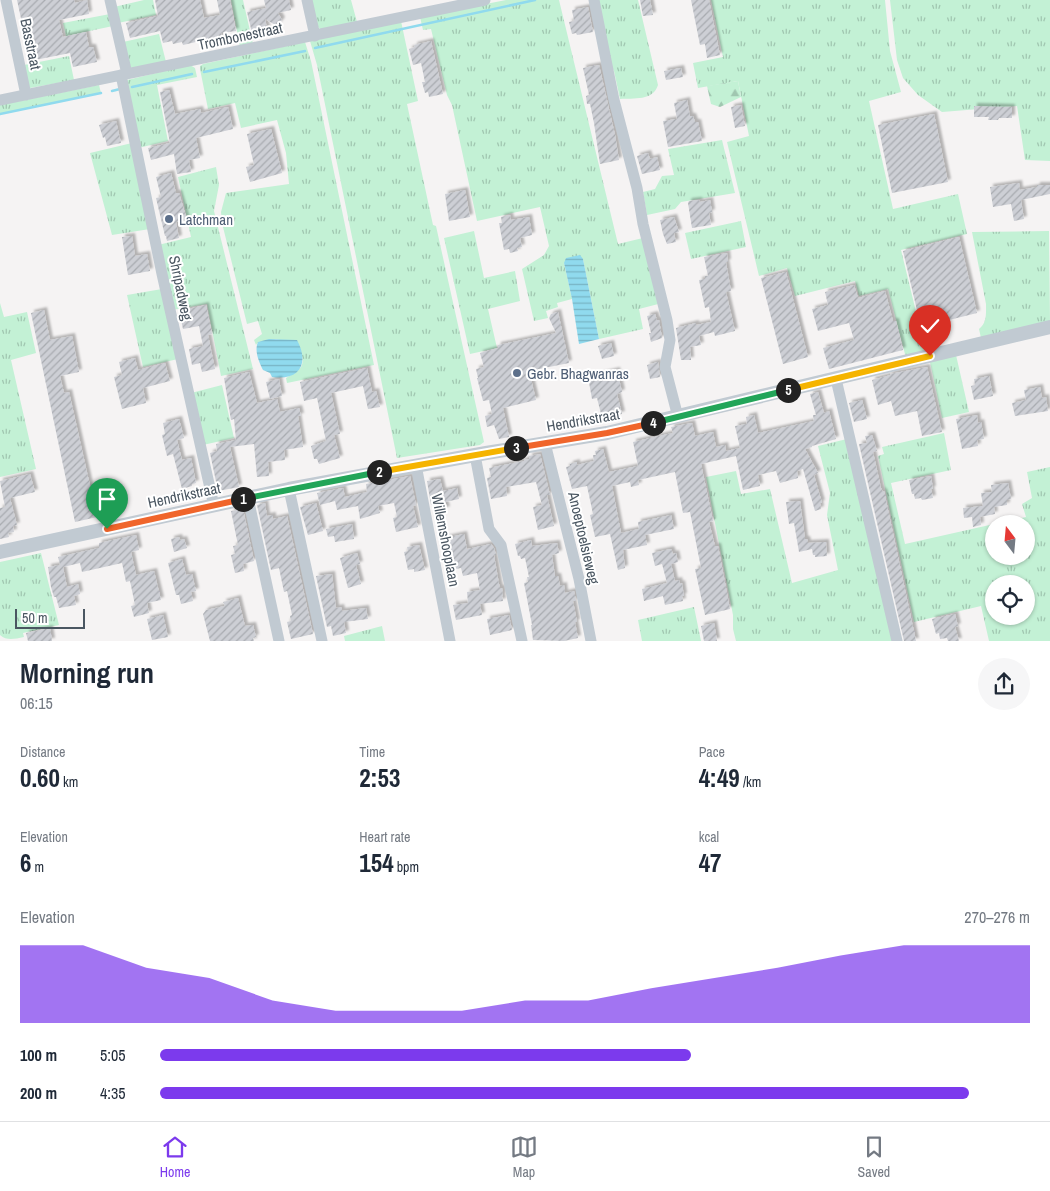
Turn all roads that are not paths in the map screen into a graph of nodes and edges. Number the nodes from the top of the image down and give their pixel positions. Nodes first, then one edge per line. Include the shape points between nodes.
1 (6, 0) edge
2 (110, 0) edge
3 (307, 0) edge
4 (485, 0) edge
5 (594, 0) edge
6 (315, 36) junction
7 (124, 75) junction
8 (26, 95) junction
9 (0, 100) edge
10 (1050, 327) edge
11 (836, 378) junction
12 (678, 417) junction
13 (545, 443) junction
14 (475, 455) junction
15 (416, 465) junction
16 (289, 489) junction
17 (248, 498) junction
18 (214, 506) junction
19 (0, 552) edge
20 (279, 641) edge
21 (322, 641) edge
22 (450, 641) edge
23 (522, 641) edge
24 (591, 641) edge
25 (896, 641) edge

1 - 8 street, Basstraat
2 - 7 street, Shripadweg
3 - 6 street
4 - 6 street, Trombonestraat
5 - 12 street via 614,100 667,320 670,340 665,367
6 - 7 street, Trombonestraat
7 - 8 street, Trombonestraat
7 - 18 street, Shripadweg via 162,274
8 - 9 street, Trombonestraat
10 - 11 street, Hendrikstraat
11 - 12 street, Hendrikstraat
11 - 25 street
12 - 13 street, Hendrikstraat
13 - 14 street, Hendrikstraat
13 - 24 street, Anoeptoelsieweg
14 - 15 street, Hendrikstraat
14 - 23 street via 489,529 501,545
15 - 16 street, Hendrikstraat
15 - 22 street, Willemshooplaan
16 - 17 street, Hendrikstraat
16 - 21 street
17 - 18 street, Hendrikstraat
17 - 20 street
18 - 19 street, Hendrikstraat

